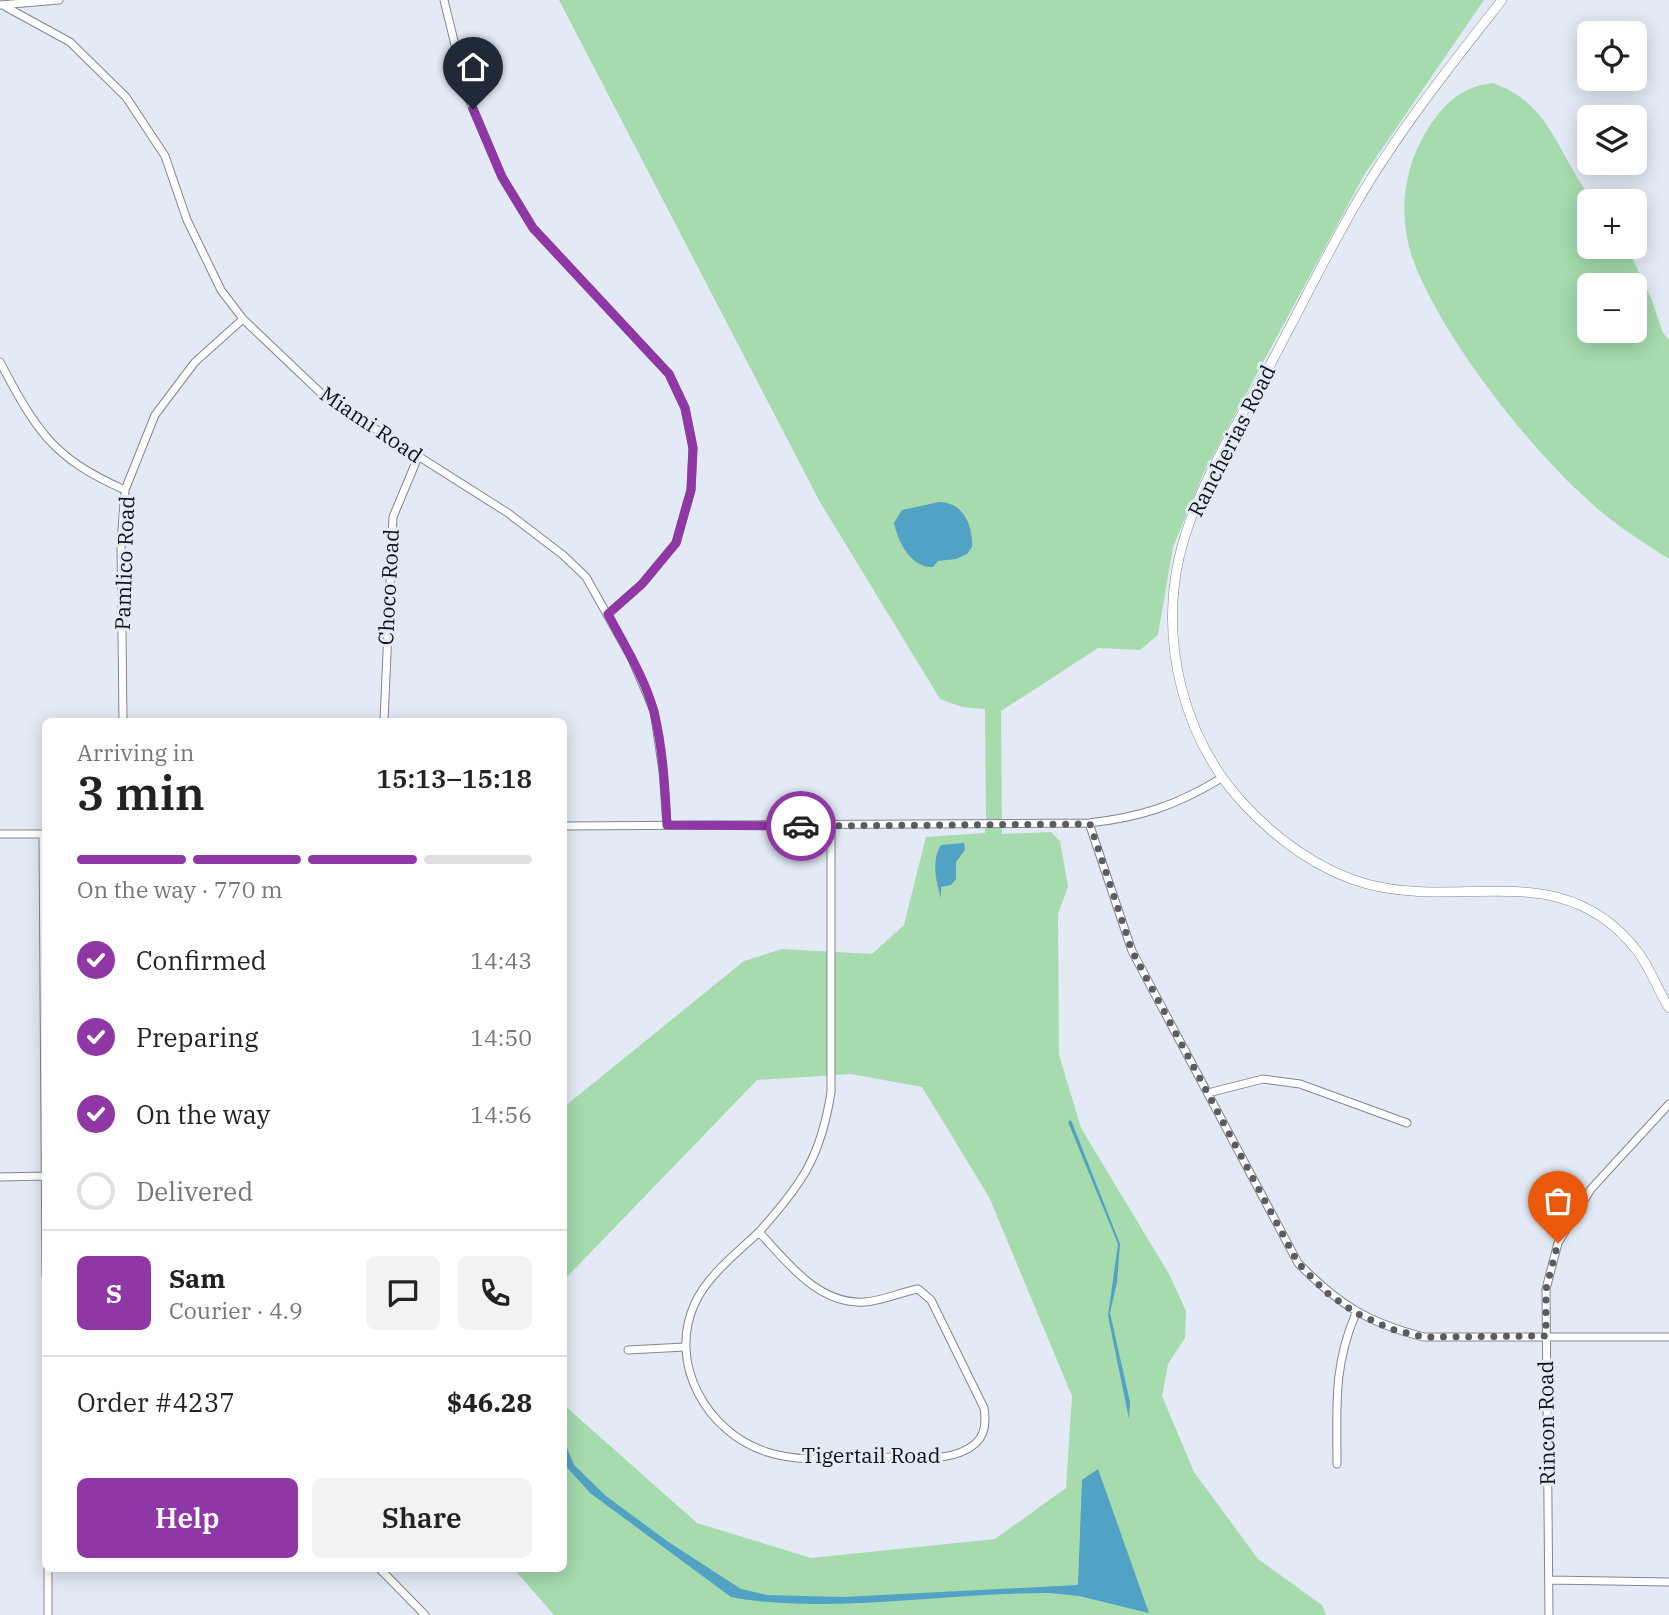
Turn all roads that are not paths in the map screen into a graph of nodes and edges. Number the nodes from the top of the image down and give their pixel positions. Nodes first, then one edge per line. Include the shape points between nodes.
1 (59, 0) edge
2 (444, 0) edge
3 (1502, 0) edge
4 (3, 6) edge
5 (243, 319) junction
6 (0, 362) edge
7 (418, 457) junction
8 (125, 490) junction
9 (608, 614) junction
10 (123, 718) edge
11 (384, 718) edge
12 (1220, 779) junction
13 (1090, 824) junction
14 (667, 825) junction
15 (567, 826) edge
16 (831, 826) junction
17 (0, 834) edge
18 (42, 834) edge
19 (1669, 1008) edge
20 (1208, 1093) junction
21 (1669, 1104) edge
22 (1407, 1123) dead end
23 (42, 1176) edge
24 (0, 1177) edge
25 (759, 1232) junction
26 (1356, 1313) junction
27 (1546, 1336) junction
28 (1669, 1337) edge
29 (685, 1347) junction
30 (628, 1350) dead end
31 (1337, 1464) dead end
32 (48, 1572) edge
33 (383, 1572) edge
34 (1549, 1580) junction
35 (1669, 1582) edge
36 (48, 1615) edge
37 (425, 1615) edge
38 (1549, 1615) edge

1 - 4 street
2 - 9 street via 467,94 502,177 533,228 669,374 685,408 693,448 691,490 676,543 642,584
3 - 12 street, Rancherias Road via 1416,109 1357,202 1212,471 1187,532 1175,582 1176,666 1187,708
4 - 5 street, Miami Road via 70,42 126,97 165,156 187,220 221,290
5 - 7 street, Miami Road via 325,397
5 - 8 street, Pamlico Road via 195,362 155,415
6 - 8 street via 30,419 61,453 97,478
7 - 9 street, Miami Road via 508,513 564,555 586,577
7 - 11 street, Choco Road via 393,517
8 - 10 street, Pamlico Road via 121,543
9 - 14 street, Miami Road via 654,711
12 - 13 street via 1183,801 1135,818
12 - 19 street, Rancherias Road via 1257,819 1296,850 1367,884 1434,893 1526,890 1559,896 1601,916 1638,952
13 - 16 street
13 - 20 street via 1132,951
14 - 15 street
14 - 16 street
16 - 25 street, Tigertail Road via 831,1092 824,1134 795,1192
17 - 18 street
20 - 22 street via 1262,1079 1300,1084
20 - 26 street via 1298,1263 1326,1292
21 - 27 street, Rincon Road via 1591,1189 1558,1243 1546,1289
23 - 24 street
25 - 29 street, Tigertail Road via 712,1278 694,1304
25 - 29 street, Tigertail Road via 808,1284 837,1298 865,1302 918,1289 931,1300 984,1408 986,1425 978,1442 948,1457 798,1458 768,1452 719,1424 702,1403
26 - 27 street via 1424,1337
26 - 31 street via 1342,1346 1337,1385
27 - 28 street
27 - 34 street, Rincon Road
29 - 30 street
32 - 36 street
33 - 37 street
34 - 35 street
34 - 38 street, Rincon Road

